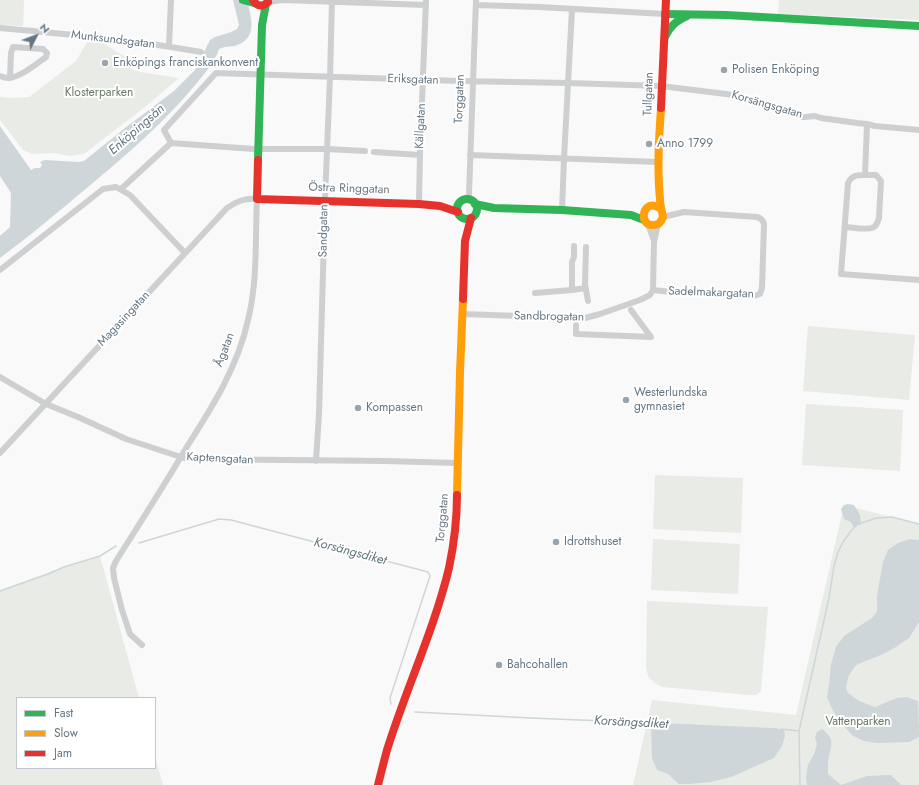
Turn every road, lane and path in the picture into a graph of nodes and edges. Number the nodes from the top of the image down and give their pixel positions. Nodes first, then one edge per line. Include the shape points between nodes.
1 (171, 0) edge
2 (281, 0) edge
3 (666, 0) edge
4 (332, 1) edge
5 (257, 2) edge
6 (426, 3) edge
7 (476, 3) edge
8 (540, 3) edge
9 (572, 9) junction
10 (665, 14) junction
11 (691, 15) junction
12 (919, 26) edge
13 (0, 28) edge
14 (664, 40) junction
15 (169, 46) junction
16 (201, 52) dead end
17 (261, 74) junction
18 (0, 76) edge
19 (10, 77) junction
20 (330, 77) junction
21 (423, 80) junction
22 (473, 82) junction
23 (568, 83) junction
24 (661, 86) junction
25 (867, 124) junction
26 (919, 130) edge
27 (171, 143) junction
28 (258, 149) junction
29 (327, 149) junction
30 (365, 151) dead end
31 (374, 152) dead end
32 (420, 155) junction
33 (470, 155) junction
34 (564, 159) junction
35 (658, 162) junction
36 (865, 175) junction
37 (118, 188) junction
38 (659, 189) junction
39 (257, 198) junction
40 (468, 199) junction
41 (325, 200) junction
42 (459, 202) junction
43 (419, 204) junction
44 (475, 204) junction
45 (440, 206) junction
46 (648, 207) junction
47 (494, 208) junction
48 (562, 210) junction
49 (459, 214) junction
50 (631, 215) junction
51 (473, 217) junction
52 (661, 217) junction
53 (646, 222) junction
54 (845, 227) junction
55 (465, 241) junction
56 (654, 242) junction
57 (574, 246) dead end
58 (586, 247) dead end
59 (185, 253) junction
60 (0, 270) edge
61 (919, 280) edge
62 (586, 288) junction
63 (572, 290) junction
64 (653, 290) junction
65 (535, 293) dead end
66 (588, 301) dead end
67 (631, 310) dead end
68 (463, 314) junction
69 (576, 325) dead end
70 (0, 377) edge
71 (46, 404) junction
72 (0, 453) edge
73 (181, 457) junction
74 (316, 461) junction
75 (457, 463) junction
76 (142, 645) dead end
77 (378, 785) edge

1 - 15 street
2 - 4 street
2 - 5 street
3 - 10 street, Tullgatan
4 - 6 street
4 - 20 street, Sandgatan
5 - 17 street, Ågatan via 262,25
6 - 21 street, Källgatan
7 - 8 street
7 - 22 street, Torggatan
8 - 9 street
9 - 10 street
9 - 23 street
10 - 11 street
10 - 14 street, Tullgatan
11 - 12 street
11 - 14 street via 671,25
13 - 15 street, Munksundsgatan
14 - 24 street, Tullgatan
15 - 16 street, Munksundsgatan
17 - 20 street, Eriksgatan
17 - 27 street, Eriksgatan via 216,73 164,130
17 - 28 street, Ågatan
18 - 19 street
19 - 19 street via 28,70 46,57 47,53 43,49 12,47
20 - 21 street, Eriksgatan
20 - 29 street, Sandgatan
21 - 22 street, Eriksgatan
21 - 32 street, Källgatan
22 - 23 street, Eriksgatan
22 - 33 street, Torggatan
23 - 24 street, Eriksgatan
23 - 34 street
24 - 25 street, Korsängsgatan via 739,96 805,117 814,116
24 - 35 street, Tullgatan
25 - 26 street, Korsängsgatan
25 - 36 street
27 - 28 street
27 - 37 street
28 - 29 street
28 - 39 street, Ågatan
29 - 30 street
29 - 41 street, Sandgatan
31 - 32 street
32 - 43 street, Källgatan
33 - 34 street
33 - 40 street, Torggatan
34 - 35 street
34 - 48 street
35 - 38 street, Tullgatan
36 - 54 street via 856,175 848,183
36 - 54 street via 876,175 881,181 877,224 866,229
37 - 59 street via 130,195
37 - 60 street via 103,189
38 - 46 street, Tullgatan via 655,201
38 - 52 street, Tullgatan
39 - 41 street, Östra Ringgatan
39 - 59 street, Magasingatan via 246,198 227,208
39 - 73 street, Ågatan via 256,266 249,319 241,347 216,400
40 - 42 street
40 - 44 street
41 - 43 street, Östra Ringgatan
41 - 74 street, Sandgatan
42 - 45 street, Östra Ringgatan
42 - 49 street
43 - 45 street, Östra Ringgatan
44 - 47 street
44 - 51 street via 477,209
45 - 49 street, Östra Ringgatan
46 - 50 street
46 - 52 street via 657,206
46 - 53 street via 643,216
47 - 48 street
47 - 51 street
48 - 50 street
49 - 51 street via 465,219
49 - 55 street, Torggatan
50 - 53 street
51 - 55 street, Torggatan
52 - 53 street via 653,226
52 - 56 street
52 - 64 street, Sadelmakargatan via 684,212 760,218 764,224 762,288 760,294 754,296
53 - 56 street
54 - 61 street via 841,274
55 - 68 street, Torggatan
56 - 64 street
57 - 63 street
58 - 62 street
59 - 71 street, Magasingatan
62 - 63 street
62 - 66 street
63 - 65 street
64 - 68 street, Sandbrogatan via 650,295 640,300 585,318
67 - 69 street via 651,337 576,334
68 - 75 street, Torggatan
70 - 71 street, Kaptensgatan
71 - 72 street, Magasingatan
71 - 73 street, Kaptensgatan via 126,439
73 - 74 street, Kaptensgatan via 187,460
73 - 76 street, Ågatan via 113,568 120,604 130,634
74 - 75 street, Kaptensgatan
75 - 77 street, Torggatan via 457,504 449,566 387,750

